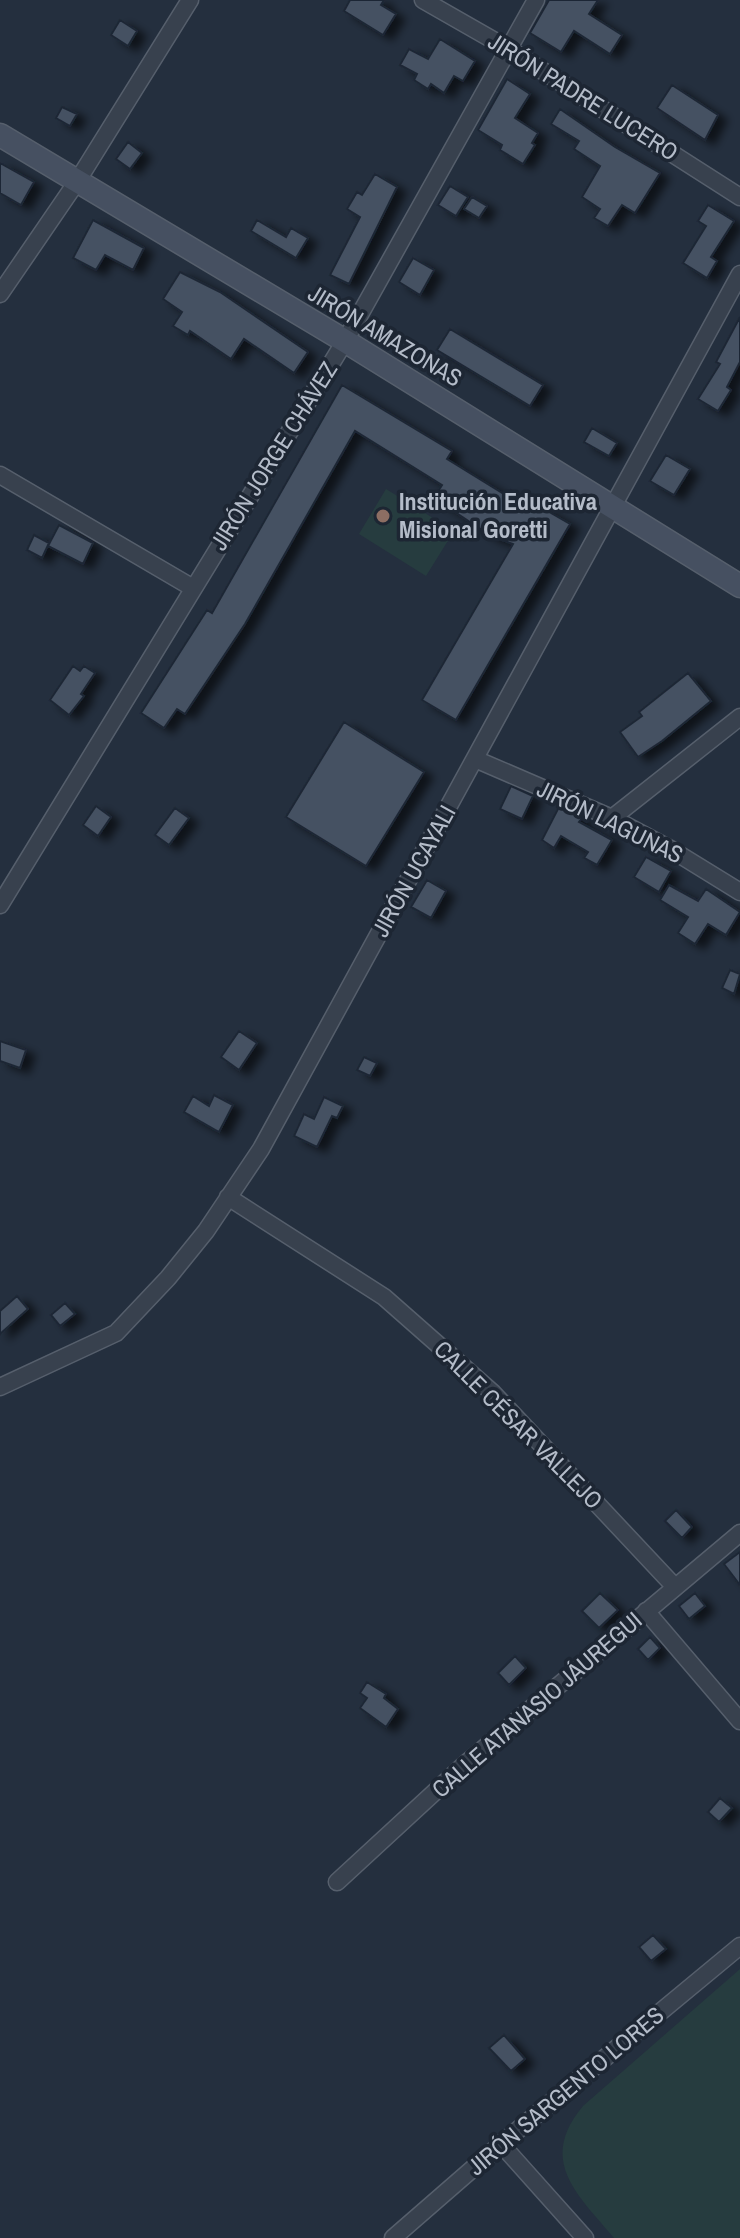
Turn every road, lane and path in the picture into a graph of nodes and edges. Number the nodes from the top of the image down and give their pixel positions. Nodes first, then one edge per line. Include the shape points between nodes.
1 (190, 0) edge
2 (423, 0) edge
3 (536, 0) edge
4 (507, 48) junction
5 (0, 135) edge
6 (78, 180) junction
7 (740, 197) edge
8 (740, 274) edge
9 (0, 294) edge
10 (345, 341) junction
11 (0, 475) edge
12 (612, 506) junction
13 (740, 586) edge
14 (193, 588) junction
15 (740, 717) edge
16 (475, 759) junction
17 (612, 818) junction
18 (740, 892) edge
19 (0, 905) edge
20 (228, 1197) junction
21 (0, 1387) edge
22 (740, 1533) edge
23 (675, 1587) junction
24 (646, 1611) junction
25 (740, 1721) edge
26 (337, 1882) dead end
27 (740, 1946) edge
28 (501, 2144) junction
29 (393, 2238) edge
30 (585, 2238) edge

1 - 6 street
2 - 4 street, JIRÓN PADRE LUCERO
3 - 4 street, JIRÓN JORGE CHÁVEZ
4 - 7 street, JIRÓN PADRE LUCERO
4 - 10 street, JIRÓN JORGE CHÁVEZ
5 - 6 street, JIRÓN AMAZONAS
6 - 9 street
6 - 10 street, JIRÓN AMAZONAS
8 - 12 street, JIRÓN UCAYALI
10 - 12 street, JIRÓN AMAZONAS
10 - 14 street, JIRÓN JORGE CHÁVEZ
11 - 14 street
12 - 13 street, JIRÓN AMAZONAS
12 - 16 street, JIRÓN UCAYALI
14 - 19 street, JIRÓN JORGE CHÁVEZ
15 - 17 street
16 - 17 street, JIRÓN LAGUNAS
16 - 20 street, JIRÓN UCAYALI via 261,1149
17 - 18 street, JIRÓN LAGUNAS
20 - 21 street, JIRÓN UCAYALI via 168,1278 116,1333
20 - 23 street, CALLE CÉSAR VALLEJO via 384,1297 493,1393
22 - 23 street, CALLE ATANASIO JÁUREGUI
23 - 24 street, CALLE ATANASIO JÁUREGUI
24 - 25 street
24 - 26 street, CALLE ATANASIO JÁUREGUI via 464,1765
27 - 28 street, JIRÓN SARGENTO LORES
28 - 29 street, JIRÓN SARGENTO LORES
28 - 30 street

